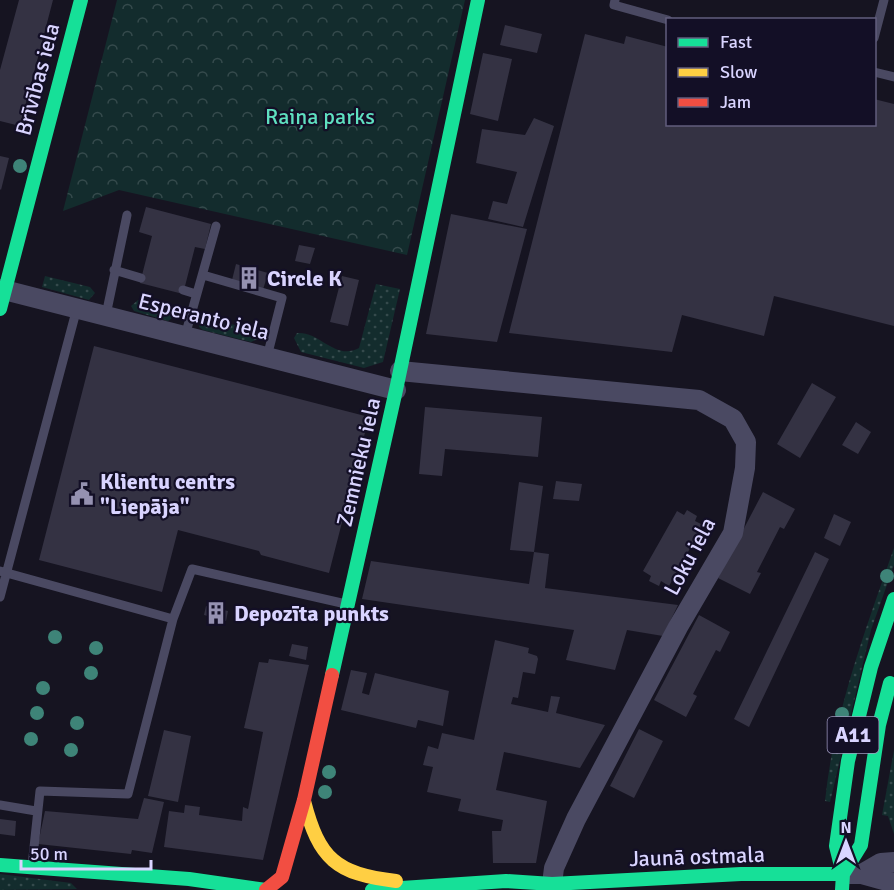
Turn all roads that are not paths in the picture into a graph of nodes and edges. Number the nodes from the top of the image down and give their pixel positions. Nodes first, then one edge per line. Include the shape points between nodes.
1 (81, 0) edge
2 (478, 0) edge
3 (615, 0) edge
4 (884, 0) edge
5 (666, 19) edge
6 (876, 30) edge
7 (876, 72) edge
8 (894, 77) edge
9 (127, 215) dead end
10 (216, 226) dead end
11 (114, 270) junction
12 (203, 275) junction
13 (141, 278) dead end
14 (2, 289) edge
15 (183, 290) dead end
16 (196, 294) junction
17 (76, 308) junction
18 (0, 309) edge
19 (106, 315) junction
20 (185, 336) junction
21 (267, 357) junction
22 (400, 371) junction
23 (396, 390) junction
24 (3, 572) edge
25 (0, 597) edge
26 (894, 599) edge
27 (347, 604) junction
28 (173, 619) junction
29 (894, 671) edge
30 (304, 800) junction
31 (0, 805) edge
32 (36, 811) junction
33 (894, 862) edge
34 (0, 865) edge
35 (32, 869) junction
36 (849, 879) edge
37 (894, 883) edge
38 (433, 885) junction
39 (543, 887) edge
40 (266, 890) edge
41 (372, 890) edge

1 - 14 main road, Brīvības iela
2 - 22 main road, Zemnieku iela
3 - 5 lane via 614,5
4 - 6 lane
7 - 8 lane
9 - 11 lane
10 - 12 lane
11 - 13 lane
11 - 19 lane
12 - 16 lane
12 - 21 lane via 282,298
14 - 17 street, Esperanto iela
14 - 18 main road, Brīvības iela
15 - 16 lane
16 - 20 lane
17 - 19 street, Esperanto iela
17 - 24 lane
19 - 20 street, Esperanto iela
20 - 21 street, Esperanto iela
21 - 23 street, Esperanto iela
22 - 23 main road, Zemnieku iela
22 - 39 street, Loku iela via 699,400 733,419 746,442 746,468 733,533 678,627
23 - 27 main road, Zemnieku iela
24 - 25 lane
24 - 28 lane
26 - 36 main road, A11 via 868,678 848,761 836,846
27 - 28 lane via 192,569
27 - 30 main road, Zemnieku iela
28 - 32 lane via 128,794 40,791
29 - 36 main road, A11 via 879,725 861,845
30 - 38 main road via 314,837 347,871 367,879
30 - 40 main road, Zemnieku iela via 282,877
31 - 32 lane
32 - 35 lane
33 - 36 street via 881,863
34 - 35 main road
35 - 40 main road via 189,879
36 - 37 street
36 - 39 main road, Jaunā ostmala via 741,874
38 - 39 main road, Jaunā ostmala via 506,881
38 - 41 main road, Jaunā ostmala

